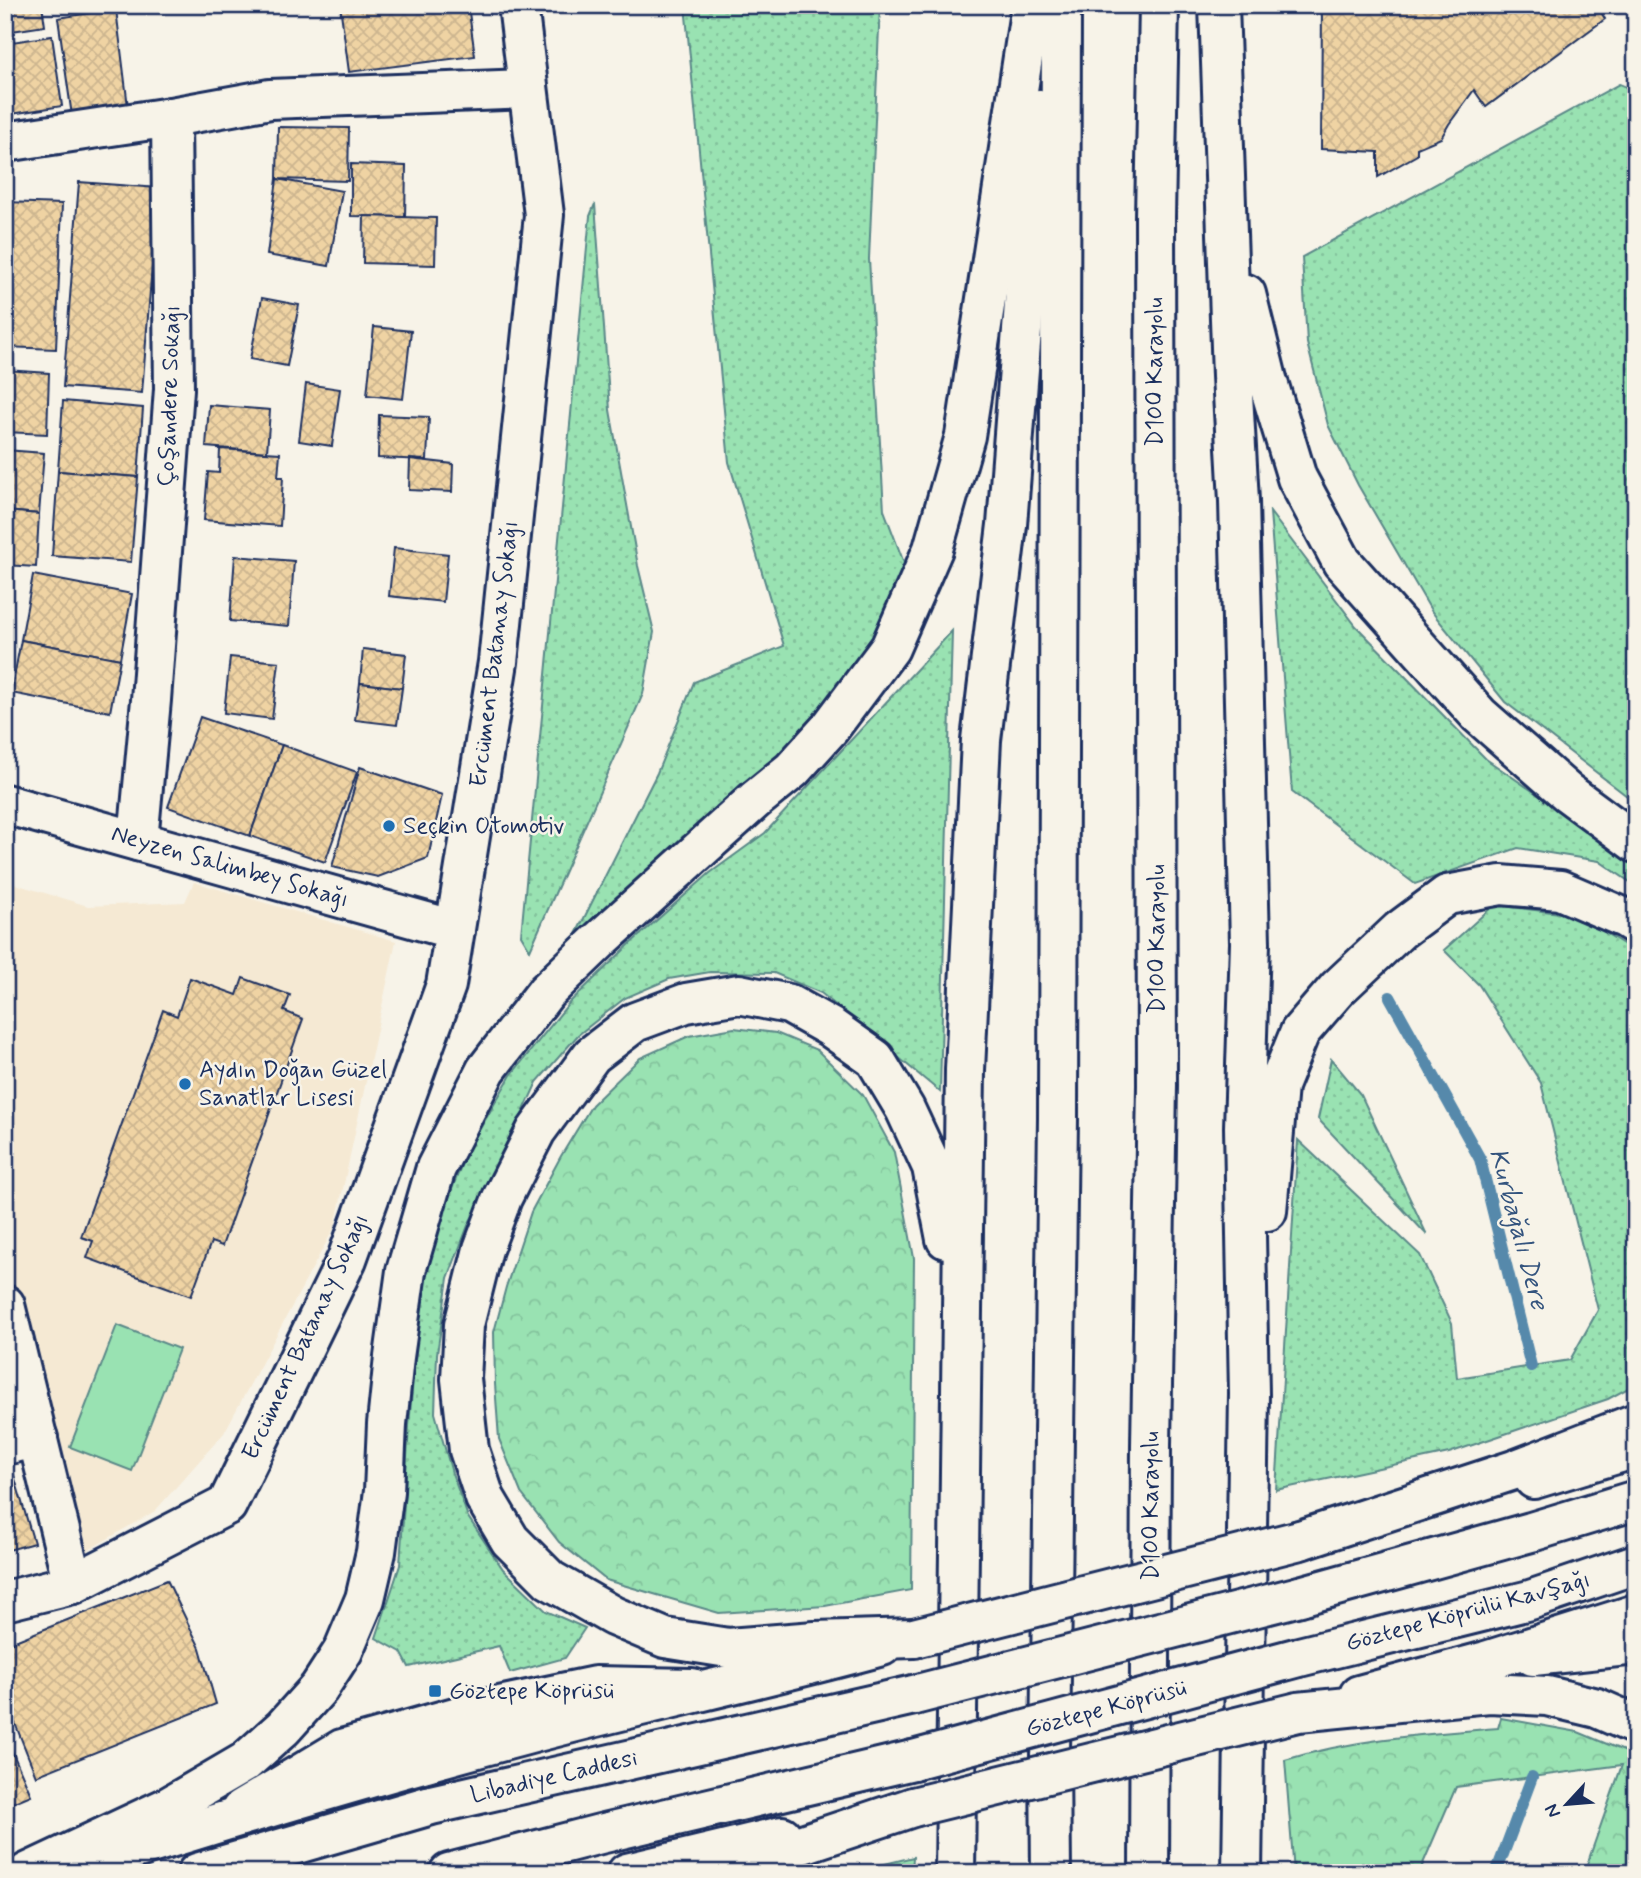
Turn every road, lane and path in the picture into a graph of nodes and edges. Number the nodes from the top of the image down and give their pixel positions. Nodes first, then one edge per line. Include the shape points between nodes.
1 (518, 5) edge
2 (1031, 5) edge
3 (1046, 5) edge
4 (1061, 5) edge
5 (1159, 5) edge
6 (1219, 5) edge
7 (528, 89) junction
8 (171, 117) junction
9 (5, 142) edge
10 (1227, 222) junction
11 (5, 804) edge
12 (138, 841) junction
13 (1636, 843) edge
14 (1636, 925) edge
15 (455, 930) junction
16 (5, 1305) edge
17 (961, 1323) junction
18 (1249, 1394) junction
19 (1636, 1423) edge
20 (22, 1442) edge
21 (1636, 1448) edge
22 (1636, 1500) edge
23 (1300, 1540) junction
24 (1636, 1564) edge
25 (73, 1584) junction
26 (5, 1601) edge
27 (1635, 1630) edge
28 (914, 1638) junction
29 (1298, 1657) joint
30 (1488, 1677) junction
31 (1636, 1725) edge
32 (913, 1807) junction
33 (1242, 1827) junction
34 (27, 1873) edge
35 (59, 1873) edge
36 (197, 1873) edge
37 (449, 1873) edge
38 (627, 1873) edge
39 (716, 1873) edge
40 (955, 1873) edge
41 (1051, 1873) edge
42 (1149, 1873) edge
43 (1242, 1873) edge
44 (1249, 1873) edge

1 - 7 main road, Ercüment Batanay Sokağı
2 - 34 main road via 965,436 933,549 890,648 792,770 573,965 546,992 486,1070 436,1168 406,1270 376,1552 365,1599 343,1651 319,1688 245,1762 168,1807
3 - 17 main road via 1007,525 981,740 965,1070
4 - 41 main road via 1059,1090
5 - 42 main road, D100 Karayolu via 1155,218 1157,1085
6 - 10 main road
7 - 8 main road via 270,99
7 - 15 main road, Ercüment Batanay Sokağı via 544,215 498,662
8 - 9 main road
8 - 12 main road, Çoşandere Sokağı via 174,389
10 - 13 main road via 1297,478 1342,562 1479,715 1567,792
10 - 18 main road via 1250,943 1244,1127
11 - 12 main road, Neyzen Salimbey Sokağı
12 - 15 main road, Neyzen Salimbey Sokağı
14 - 18 main road via 1560,890 1502,885 1447,895 1400,930 1338,988 1300,1032 1278,1086
15 - 25 main road, Ercüment Batanay Sokağı via 446,985 347,1259 226,1505
16 - 20 main road
17 - 28 main road via 932,1167 875,1059 789,1004 739,994 686,1003 635,1022 592,1055 536,1131 502,1198 483,1249 464,1325 461,1379 469,1450 485,1498 510,1540 550,1580 613,1616 665,1638 728,1648
17 - 40 main road
18 - 33 main road
19 - 23 main road via 1514,1470
20 - 25 main road
21 - 23 main road via 1517,1485
22 - 36 main road, Libadiye Caddesi, bridge via 1300,1596 914,1695 431,1805
23 - 28 main road, bridge
24 - 29 main road, Göztepe Köprülü Kavşağı via 1530,1600
25 - 26 main road, Ercüment Batanay Sokağı
27 - 30 main road
28 - 35 main road via 522,1736 226,1819
29 - 37 main road, Göztepe Köprüsü, bridge via 913,1760
30 - 31 main road
30 - 32 main road, bridge via 1298,1712
32 - 38 main road
32 - 39 main road
33 - 43 main road
33 - 44 main road

